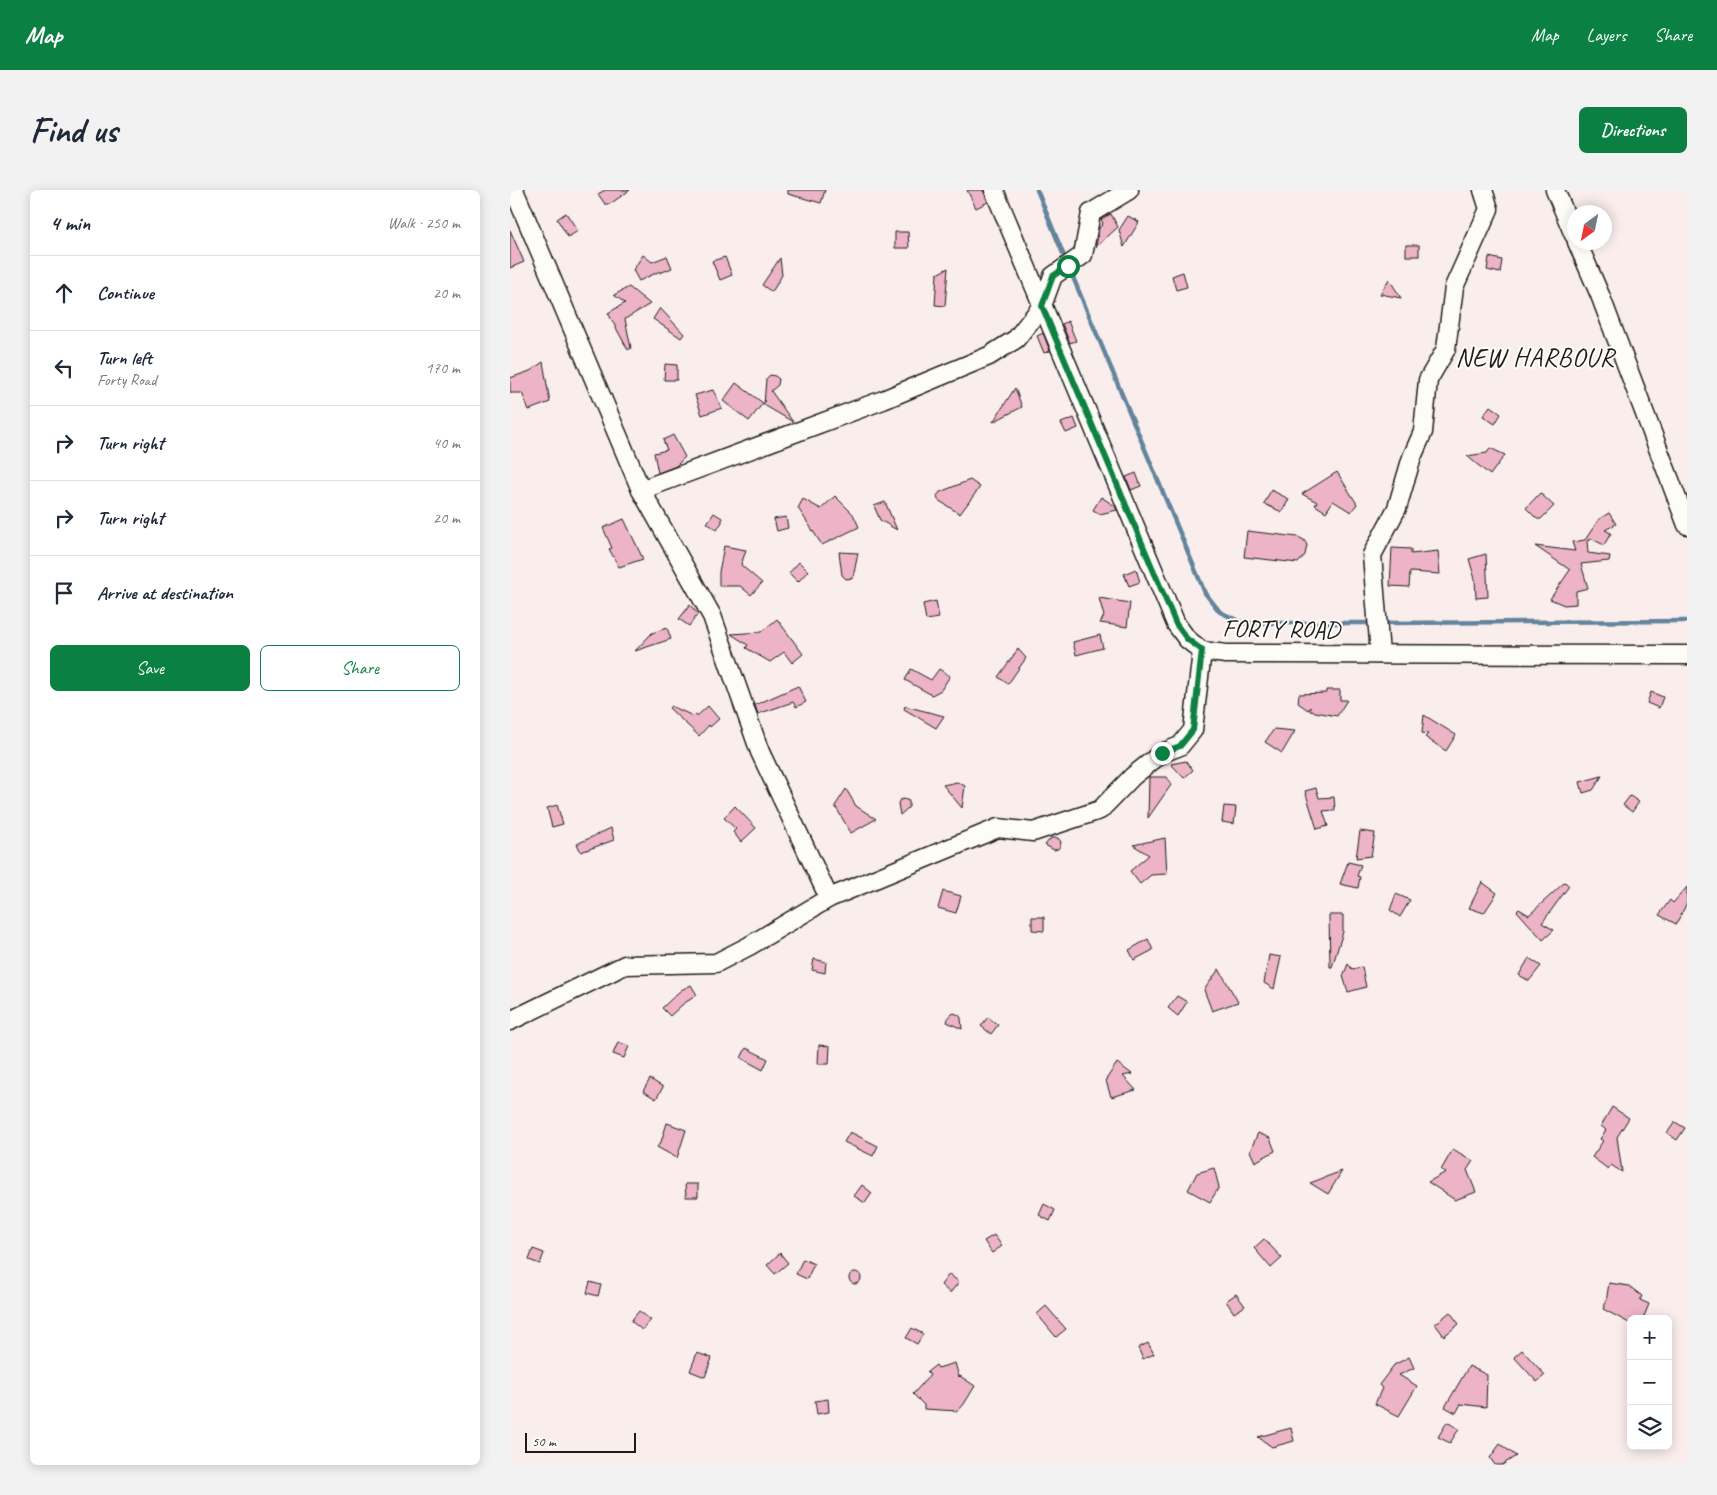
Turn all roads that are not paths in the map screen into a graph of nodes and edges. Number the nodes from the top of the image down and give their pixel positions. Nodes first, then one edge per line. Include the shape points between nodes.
1 (514, 190) edge
2 (994, 190) edge
3 (1129, 190) edge
4 (1482, 190) edge
5 (1555, 190) edge
6 (1567, 218) edge
7 (1581, 250) edge
8 (1042, 306) junction
9 (641, 490) junction
10 (1687, 526) edge
11 (1202, 650) junction
12 (1380, 654) junction
13 (1687, 655) edge
14 (829, 898) junction
15 (510, 1021) edge

1 - 9 street
2 - 8 street, FORTY ROAD
3 - 8 street via 1091,213 1083,255 1053,276
4 - 12 street via 1489,209 1454,287 1446,348 1428,380 1423,432 1397,508 1372,555
5 - 6 street
7 - 10 street
8 - 9 street via 1016,340 989,356 883,400
8 - 11 street, FORTY ROAD via 1176,624 1187,639
9 - 14 street via 712,616 760,752
11 - 12 street, FORTY ROAD via 1226,654
11 - 14 street via 1193,730 1180,746 1162,753 1133,776 1100,810 1033,832 998,828
12 - 13 street, FORTY ROAD
14 - 15 street via 716,964 625,966

